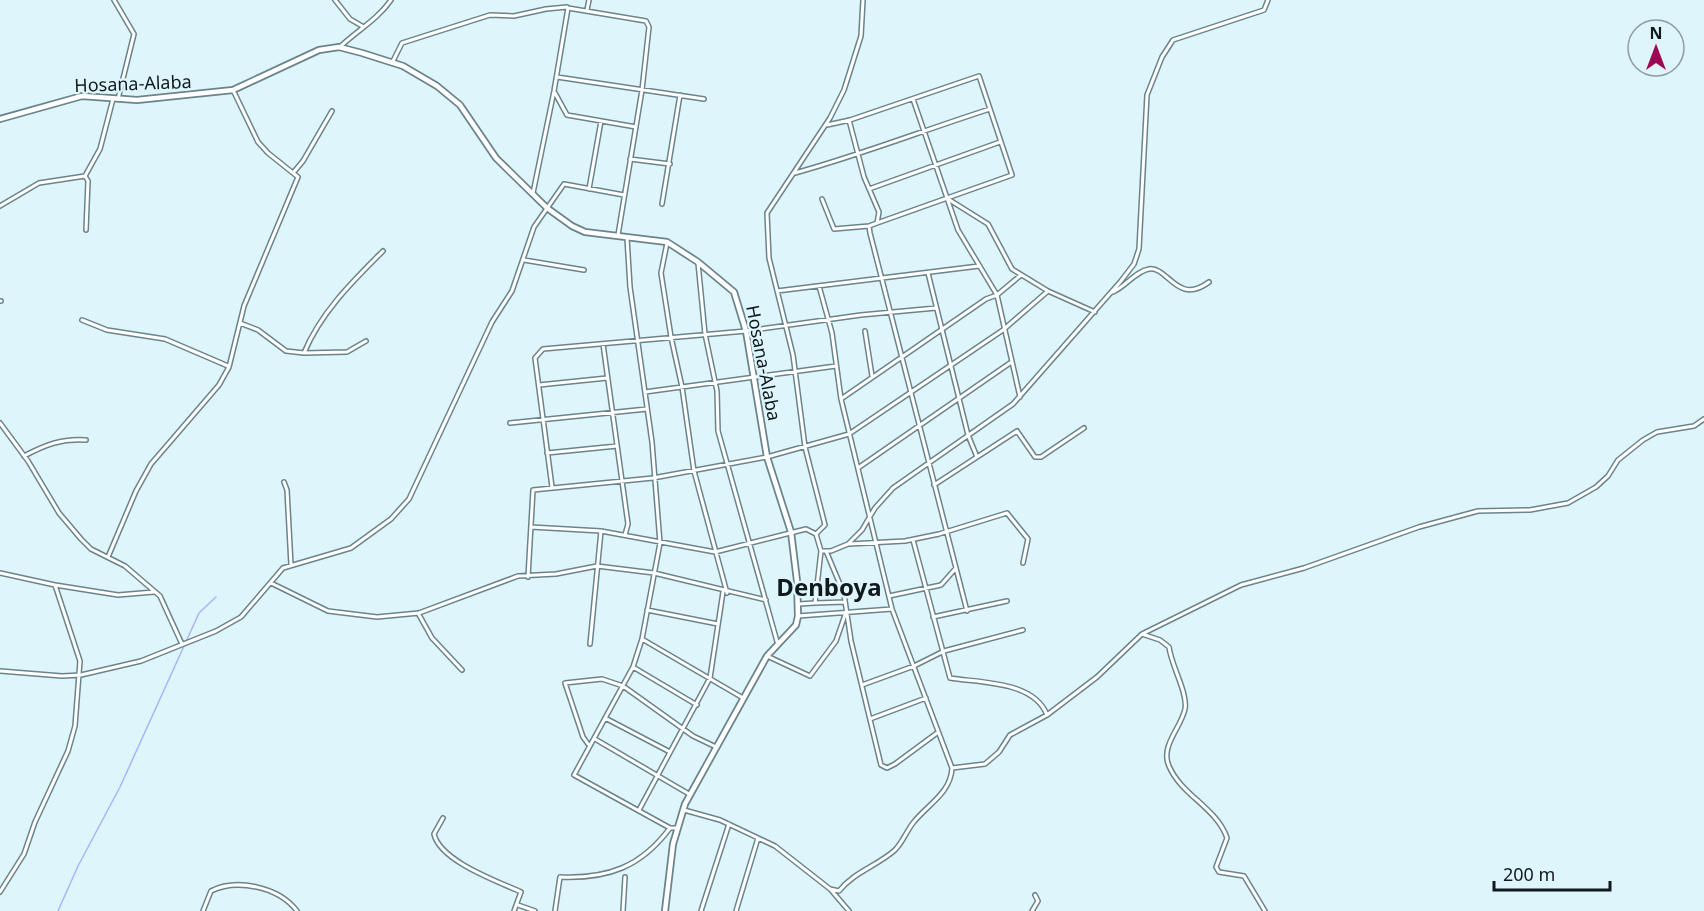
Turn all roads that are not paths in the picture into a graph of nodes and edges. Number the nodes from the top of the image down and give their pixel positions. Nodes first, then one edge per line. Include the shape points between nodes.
1 (114, 0) edge
2 (335, 0) edge
3 (391, 0) edge
4 (589, 0) edge
5 (863, 0) edge
6 (1268, 0) edge
7 (568, 8) junction
8 (587, 10) junction
9 (362, 26) junction
10 (339, 47) junction
11 (392, 63) junction
12 (557, 77) junction
13 (233, 90) junction
14 (642, 90) junction
15 (554, 91) junction
16 (680, 95) junction
17 (116, 98) junction
18 (704, 99) dead end
19 (913, 99) junction
20 (990, 109) junction
21 (332, 111) dead end
22 (0, 119) edge
23 (849, 120) junction
24 (602, 121) junction
25 (826, 125) junction
26 (636, 127) junction
27 (923, 130) junction
28 (1001, 142) junction
29 (858, 156) junction
30 (630, 159) junction
31 (670, 164) junction
32 (936, 166) junction
33 (293, 173) junction
34 (793, 174) junction
35 (85, 176) junction
36 (589, 189) junction
37 (869, 189) junction
38 (532, 194) junction
39 (624, 195) junction
40 (947, 198) junction
41 (822, 199) dead end
42 (662, 204) dead end
43 (0, 206) edge
44 (547, 208) junction
45 (877, 223) junction
46 (869, 226) junction
47 (86, 230) dead end
48 (617, 237) junction
49 (627, 238) junction
50 (667, 242) junction
51 (384, 251) dead end
52 (524, 261) junction
53 (698, 262) junction
54 (979, 266) junction
55 (584, 270) dead end
56 (928, 273) junction
57 (1021, 275) junction
58 (882, 279) junction
59 (1209, 282) dead end
60 (819, 286) junction
61 (777, 291) junction
62 (1048, 291) junction
63 (1111, 293) junction
64 (997, 295) junction
65 (936, 308) junction
66 (891, 312) junction
67 (1095, 312) junction
68 (829, 319) junction
69 (82, 320) dead end
70 (240, 323) junction
71 (786, 325) junction
72 (942, 328) junction
73 (1003, 330) junction
74 (746, 331) junction
75 (865, 331) dead end
76 (705, 334) junction
77 (671, 338) junction
78 (636, 340) junction
79 (366, 341) dead end
80 (603, 344) junction
81 (304, 353) junction
82 (901, 356) junction
83 (1010, 363) junction
84 (837, 366) junction
85 (951, 366) junction
86 (229, 367) junction
87 (795, 372) junction
88 (872, 376) junction
89 (607, 378) junction
90 (755, 378) junction
91 (716, 383) junction
92 (539, 385) junction
93 (682, 387) junction
94 (645, 392) junction
95 (911, 394) junction
96 (1020, 397) junction
97 (958, 398) junction
98 (841, 399) junction
99 (647, 409) junction
100 (612, 412) junction
101 (543, 419) junction
102 (1704, 419) edge
103 (0, 423) edge
104 (510, 423) dead end
105 (919, 426) junction
106 (1084, 428) dead end
107 (849, 434) junction
108 (968, 435) junction
109 (86, 440) dead end
110 (617, 446) junction
111 (805, 447) junction
112 (547, 453) junction
113 (24, 456) junction
114 (767, 457) junction
115 (978, 457) junction
116 (928, 462) junction
117 (727, 464) junction
118 (858, 468) junction
119 (694, 471) junction
120 (653, 478) junction
121 (621, 481) junction
122 (284, 482) dead end
123 (934, 485) junction
124 (552, 487) junction
125 (869, 517) junction
126 (531, 527) junction
127 (601, 531) junction
128 (790, 532) junction
129 (946, 532) junction
130 (816, 534) junction
131 (625, 535) junction
132 (913, 540) junction
133 (876, 542) junction
134 (660, 543) junction
135 (848, 544) junction
136 (750, 545) junction
137 (821, 551) junction
138 (826, 551) junction
139 (715, 552) junction
140 (108, 557) junction
141 (1023, 563) dead end
142 (291, 565) junction
143 (597, 566) junction
144 (956, 568) junction
145 (0, 573) edge
146 (654, 573) junction
147 (528, 577) junction
148 (271, 583) junction
149 (55, 585) junction
150 (926, 590) junction
151 (156, 592) junction
152 (725, 592) junction
153 (889, 596) junction
154 (766, 600) junction
155 (845, 602) junction
156 (1007, 602) dead end
157 (815, 603) junction
158 (799, 604) junction
159 (892, 609) junction
160 (647, 610) junction
161 (967, 611) junction
162 (418, 613) junction
163 (846, 613) junction
164 (798, 616) junction
165 (933, 617) junction
166 (718, 624) junction
167 (1023, 630) dead end
168 (1142, 634) junction
169 (642, 639) junction
170 (182, 644) junction
171 (590, 645) dead end
172 (778, 645) junction
173 (942, 652) junction
174 (767, 657) junction
175 (914, 666) junction
176 (633, 667) junction
177 (462, 670) dead end
178 (0, 671) edge
179 (81, 675) junction
180 (710, 678) junction
181 (862, 685) junction
182 (623, 686) junction
183 (743, 698) junction
184 (926, 698) junction
185 (697, 705) junction
186 (1047, 714) junction
187 (605, 718) junction
188 (870, 719) junction
189 (682, 728) junction
190 (938, 733) junction
191 (595, 739) junction
192 (588, 744) junction
193 (716, 747) junction
194 (670, 752) junction
195 (952, 768) junction
196 (658, 776) junction
197 (689, 794) junction
198 (639, 810) junction
199 (682, 810) junction
200 (443, 818) dead end
201 (729, 824) junction
202 (670, 828) junction
203 (678, 828) junction
204 (758, 838) junction
205 (625, 877) dead end
206 (830, 889) junction
207 (0, 892) edge
208 (1035, 895) dead end
209 (518, 905) junction
210 (203, 911) edge
211 (297, 911) edge
212 (514, 911) edge
213 (535, 911) edge
214 (555, 911) edge
215 (623, 911) edge
216 (665, 911) edge
217 (701, 911) edge
218 (736, 911) edge
219 (849, 911) edge
220 (1032, 911) edge
221 (1265, 911) edge

1 - 17 street via 134,34
2 - 9 street via 350,19
3 - 9 street via 378,18
4 - 8 street
5 - 25 street via 861,36 844,90
6 - 63 street via 1264,10 1173,40 1162,57 1147,95 1139,249 1134,264
7 - 8 street
7 - 11 street via 472,19 402,43
7 - 12 street
8 - 14 street via 646,21 649,27
9 - 10 street
10 - 11 main road, Hosana-Alaba
10 - 13 main road, Hosana-Alaba via 319,50
11 - 38 main road, Hosana-Alaba via 437,86 460,105 496,158
12 - 14 street
12 - 15 street
13 - 17 main road, Hosana-Alaba via 171,98
13 - 33 street via 258,142
14 - 16 street
14 - 26 street
15 - 24 street via 567,115
15 - 38 street
16 - 18 street
16 - 31 street
17 - 22 main road, Hosana-Alaba via 75,98
17 - 35 street via 100,148
19 - 20 street via 979,76
19 - 23 street
19 - 27 street
20 - 27 street
20 - 28 street
21 - 33 street
23 - 25 street
23 - 29 street
24 - 26 street
24 - 36 street
25 - 34 street
26 - 30 street
27 - 29 street
27 - 32 street
28 - 32 street
28 - 40 street via 1012,175
29 - 34 street
29 - 37 street
30 - 31 street
30 - 39 street
31 - 42 street
32 - 37 street
32 - 40 street
33 - 70 street via 298,177
34 - 61 street via 767,213 769,258
35 - 43 street via 39,183
35 - 47 street
36 - 39 street
36 - 44 street via 564,184
37 - 45 street via 879,212
38 - 44 main road, Hosana-Alaba
39 - 48 street
40 - 45 street
40 - 54 street via 958,230
40 - 57 street via 988,224 1012,269
41 - 46 street via 834,229
44 - 48 main road, Hosana-Alaba via 585,232
44 - 52 street via 534,227
45 - 46 street
46 - 58 street
48 - 49 main road, Hosana-Alaba
49 - 50 main road, Hosana-Alaba
49 - 78 street
50 - 53 main road, Hosana-Alaba
50 - 77 street via 661,273
51 - 81 street via 349,285
52 - 55 street
52 - 142 street via 410,499 391,519 351,548
53 - 74 main road, Hosana-Alaba via 734,292
53 - 76 street
54 - 56 street
54 - 64 street
56 - 58 street
56 - 65 street
57 - 62 street
57 - 64 street
58 - 60 street
58 - 66 street
59 - 63 street via 1186,289 1148,269
60 - 61 street
60 - 68 street
61 - 71 street
62 - 67 street
62 - 73 street
63 - 67 street
64 - 72 street
64 - 73 street
65 - 66 street
65 - 72 street
66 - 68 street
66 - 82 street
67 - 96 street
68 - 71 street
68 - 84 street
69 - 86 street via 106,330 165,339
70 - 81 street via 258,330 286,351
70 - 86 street
71 - 74 street
71 - 87 street
72 - 82 street
72 - 85 street
73 - 83 street
73 - 85 street
74 - 76 street
74 - 90 main road, Hosana-Alaba
75 - 88 street
76 - 77 street
76 - 91 street
77 - 78 street
77 - 93 street
78 - 80 street
78 - 94 street
79 - 81 street via 347,352
80 - 89 street
80 - 92 street via 543,349 535,358
82 - 88 street
82 - 95 street
83 - 96 street
83 - 97 street
84 - 87 street
84 - 98 street
85 - 95 street
85 - 97 street
86 - 140 street via 207,402 151,464
87 - 90 street
87 - 111 street
88 - 98 street
89 - 92 street
89 - 100 street
90 - 91 street
90 - 114 main road, Hosana-Alaba
91 - 93 street
91 - 117 street via 718,431
92 - 101 street
93 - 94 street
93 - 119 street
94 - 99 street
95 - 105 street
95 - 107 street
96 - 108 street
97 - 105 street
97 - 108 street
98 - 107 street
99 - 100 street
99 - 120 street
100 - 101 street
100 - 110 street
101 - 104 street
101 - 112 street
102 - 168 street via 1694,426 1658,432 1643,440 1618,460 1596,488 1568,503 1522,511 1478,511 1419,527 1241,585
103 - 113 street
105 - 116 street
105 - 118 street
106 - 115 street via 1041,457 1035,457 1017,431
107 - 111 street
107 - 118 street
108 - 115 street
108 - 116 street
109 - 113 street via 56,441
110 - 112 street
110 - 121 street
111 - 114 street
111 - 130 street via 825,525
112 - 124 street
113 - 140 street via 59,513 92,549
114 - 117 street
114 - 128 main road, Hosana-Alaba
115 - 123 street
116 - 123 street
116 - 125 street via 893,488
117 - 119 street
117 - 136 street
118 - 125 street
119 - 120 street
119 - 139 street
120 - 121 street
120 - 134 street
121 - 124 street
121 - 131 street via 628,524
122 - 142 street
123 - 129 street
124 - 126 street via 533,490
125 - 133 street
125 - 135 street
126 - 127 street
126 - 147 street
127 - 131 street
127 - 143 street
128 - 130 street via 806,529
128 - 136 street
128 - 158 main road, Hosana-Alaba
129 - 132 street
129 - 141 street via 1007,513 1028,539
129 - 144 street
130 - 137 street
131 - 134 street
132 - 133 street
132 - 150 street
133 - 135 street
133 - 153 street
134 - 139 street
134 - 146 street
135 - 138 street
136 - 139 street
136 - 154 street
137 - 138 street
137 - 157 street
138 - 155 street
139 - 152 street
140 - 151 street
142 - 148 street via 283,568
143 - 146 street
143 - 147 street
143 - 171 street
144 - 150 street via 941,585
144 - 161 street
145 - 149 street
146 - 152 street
146 - 160 street
147 - 162 street via 518,576
148 - 162 street via 328,611 377,616
148 - 170 street via 240,617
149 - 151 street via 118,595
149 - 179 street via 76,645
150 - 153 street
150 - 165 street
151 - 170 street
152 - 154 street
152 - 166 street
153 - 159 street
154 - 172 street
155 - 157 street
155 - 163 street
156 - 161 street
157 - 158 street
158 - 164 main road, Hosana-Alaba
159 - 163 street
159 - 175 street
160 - 166 street
160 - 169 street
161 - 165 street
162 - 177 street via 432,638
163 - 164 street
163 - 174 street via 836,641 810,676
163 - 181 street
164 - 172 main road, Hosana-Alaba via 796,625
165 - 173 street
166 - 180 street
167 - 173 street
168 - 186 street via 1097,678
168 - 221 street via 1169,647 1172,665 1180,677 1185,708 1167,749 1168,765 1222,825 1227,838 1216,867 1219,872 1244,876
169 - 176 street
169 - 180 street
170 - 179 street via 141,661
172 - 174 main road, Hosana-Alaba
173 - 175 street
173 - 186 street via 950,678 1020,689 1037,698
174 - 183 main road, Hosana-Alaba
175 - 181 street
175 - 184 street
176 - 182 street
176 - 185 street
178 - 179 street
179 - 207 street via 68,751 24,854
180 - 183 street
180 - 185 street
181 - 188 street
182 - 187 street
182 - 189 street
182 - 192 street via 602,679 565,683 582,737
183 - 193 main road, Hosana-Alaba
184 - 188 street
184 - 190 street
185 - 189 street
186 - 195 street via 1010,735 985,764
187 - 191 street
187 - 194 street
188 - 190 street via 881,765 886,768
189 - 193 street
189 - 194 street
190 - 195 street
191 - 192 street
191 - 196 street
192 - 198 street via 574,775
193 - 197 main road, Hosana-Alaba
194 - 196 street
195 - 206 street via 952,778 945,788 913,822 894,850 850,878 839,891
196 - 197 street
196 - 198 street
197 - 199 main road, Hosana-Alaba
198 - 202 street
199 - 201 street
199 - 203 main road, Hosana-Alaba
200 - 209 street via 434,834 436,843 466,867 521,892
201 - 204 street
201 - 217 street
202 - 203 street
202 - 214 street via 652,851 636,863 582,878 560,877
203 - 216 main road, Hosana-Alaba
204 - 206 street via 783,851
204 - 218 street
205 - 215 street
206 - 219 street
208 - 220 street via 1038,901
209 - 212 street
209 - 213 street
210 - 211 street via 211,891 235,884 262,889

